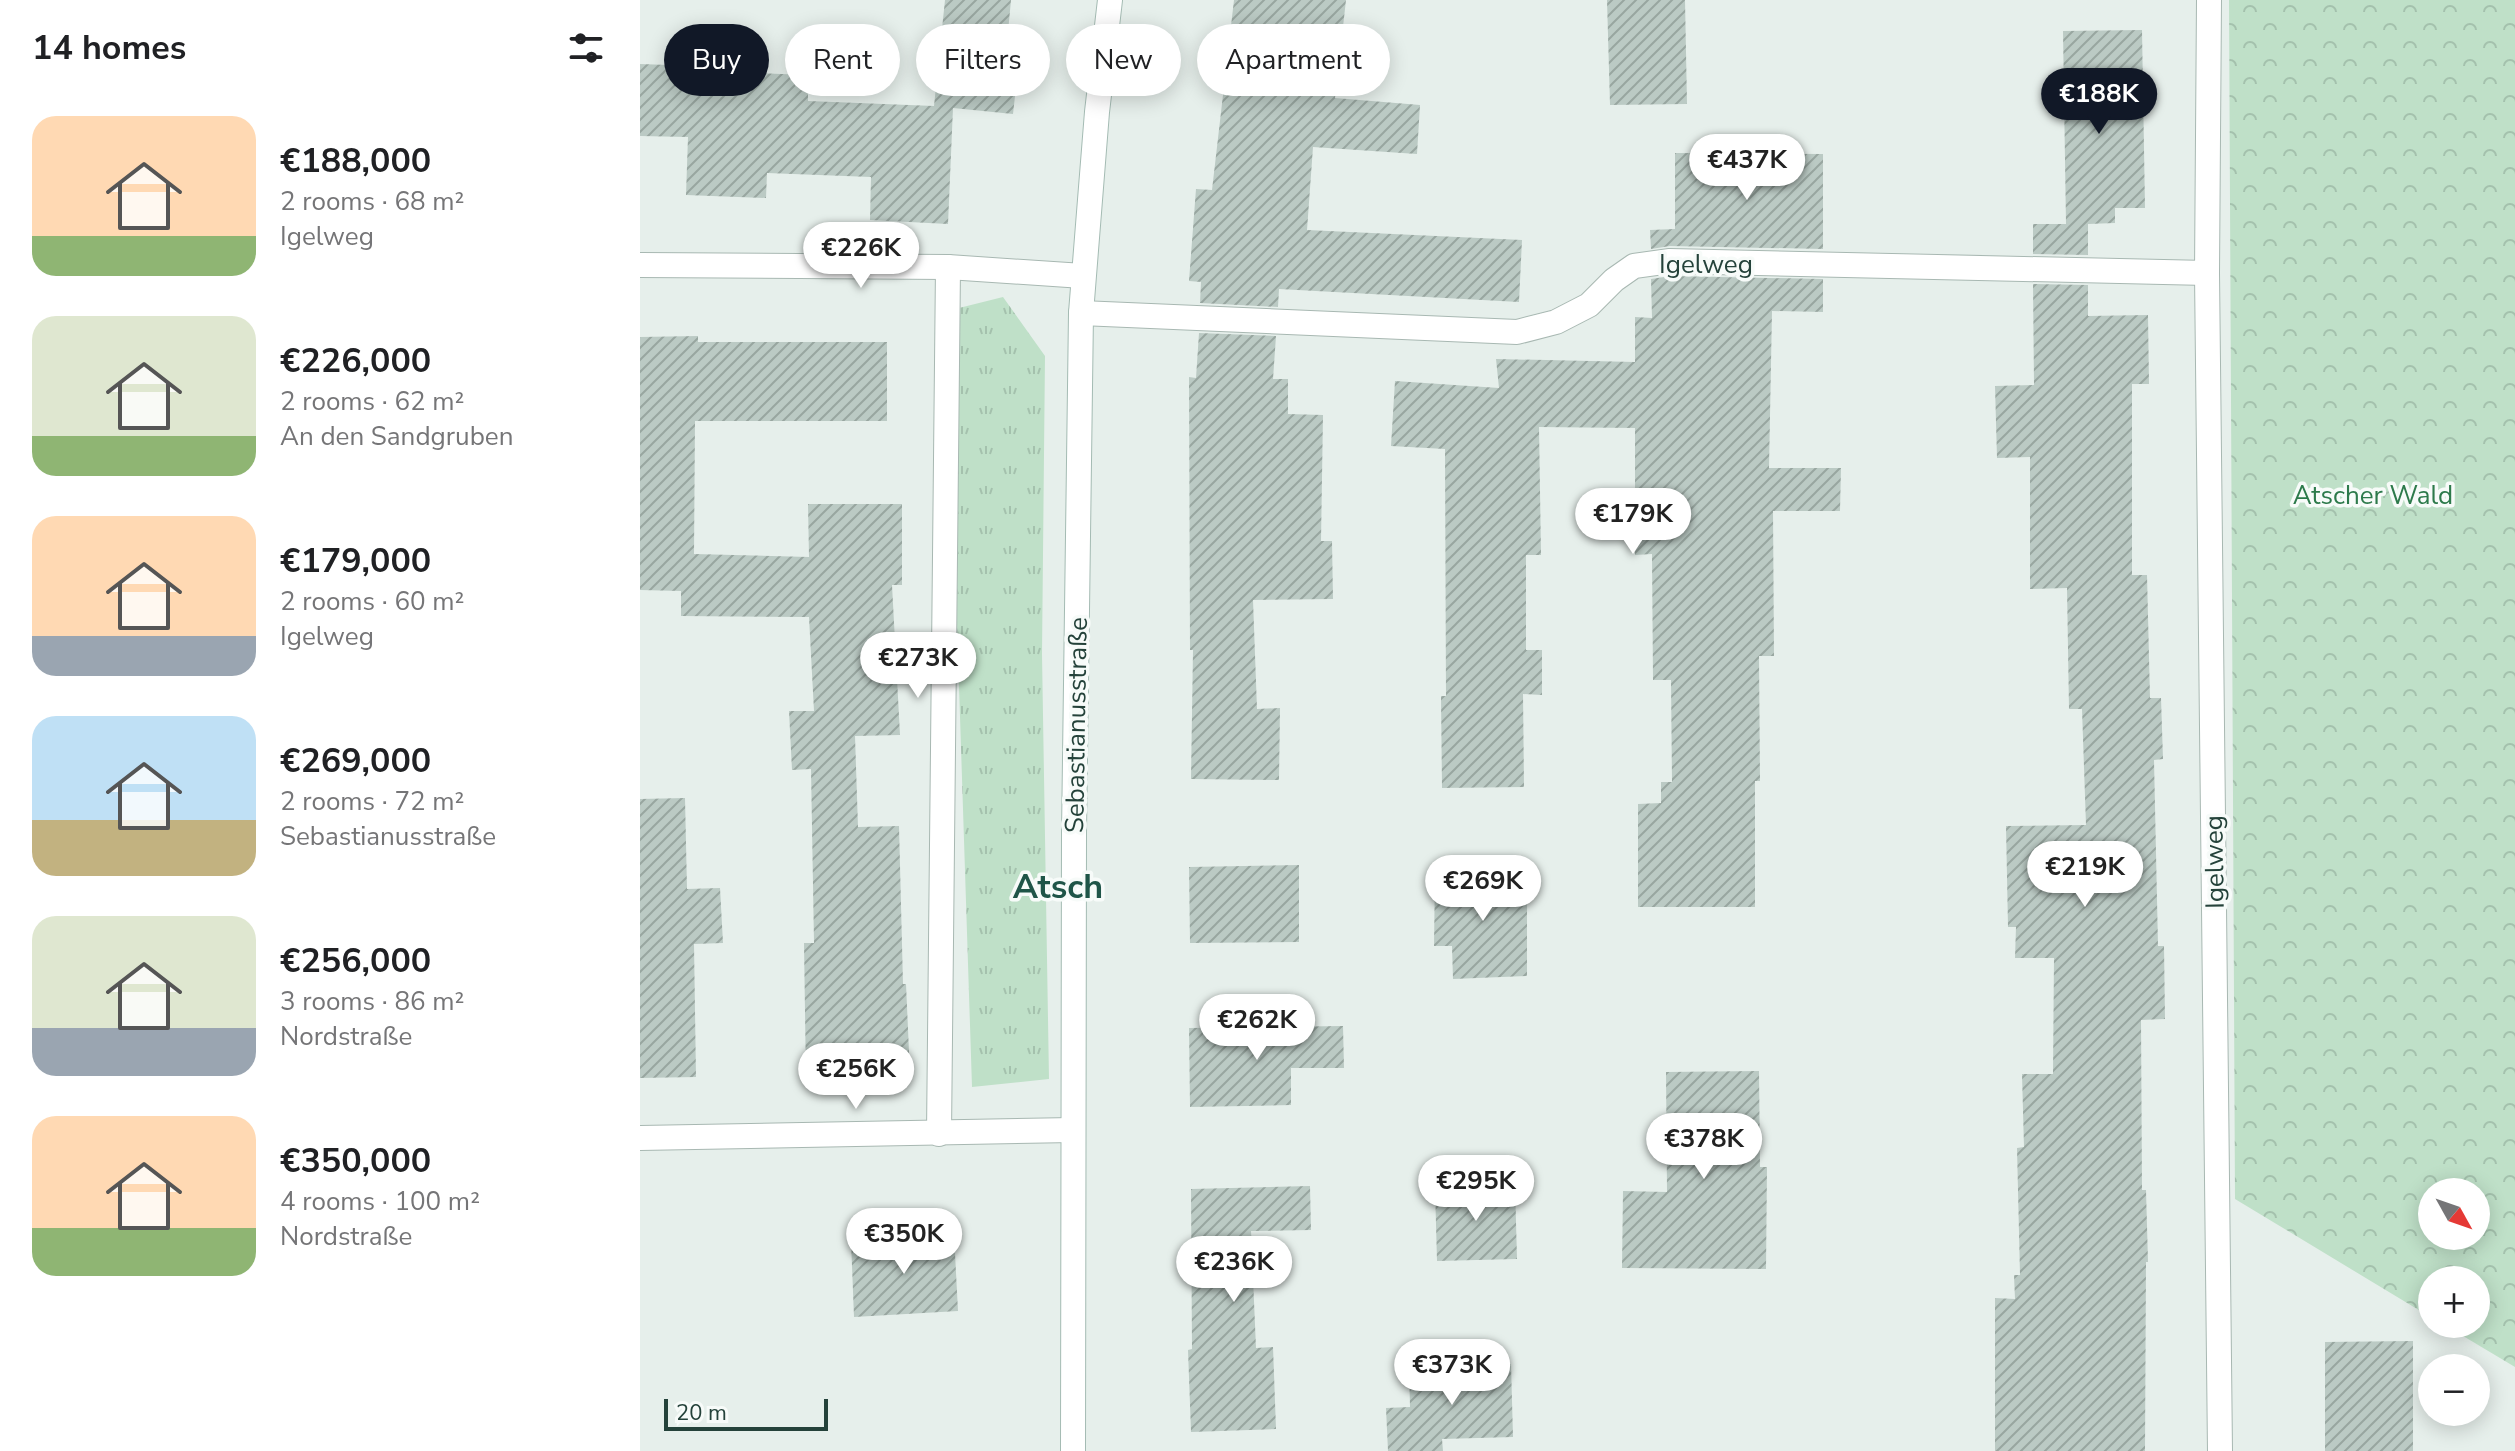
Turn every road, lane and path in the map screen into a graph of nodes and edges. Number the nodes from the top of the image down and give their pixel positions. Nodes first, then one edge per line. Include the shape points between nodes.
1 (1110, 0) edge
2 (2209, 0) edge
3 (640, 265) edge
4 (948, 267) junction
5 (2207, 273) junction
6 (1083, 276) junction
7 (1081, 313) junction
8 (1073, 1130) junction
9 (939, 1134) junction
10 (640, 1138) edge
11 (1073, 1451) edge
12 (2220, 1451) edge

1 - 6 street, Sebastianusstraße
2 - 5 street, Igelweg
3 - 4 street
4 - 6 street
4 - 9 street
5 - 7 street, Igelweg via 1670,261 1634,266 1589,305 1556,322 1517,332
5 - 12 street, Igelweg
6 - 7 street, Sebastianusstraße
7 - 8 street, Sebastianusstraße
8 - 9 street
8 - 11 street, Sebastianusstraße
9 - 10 street

